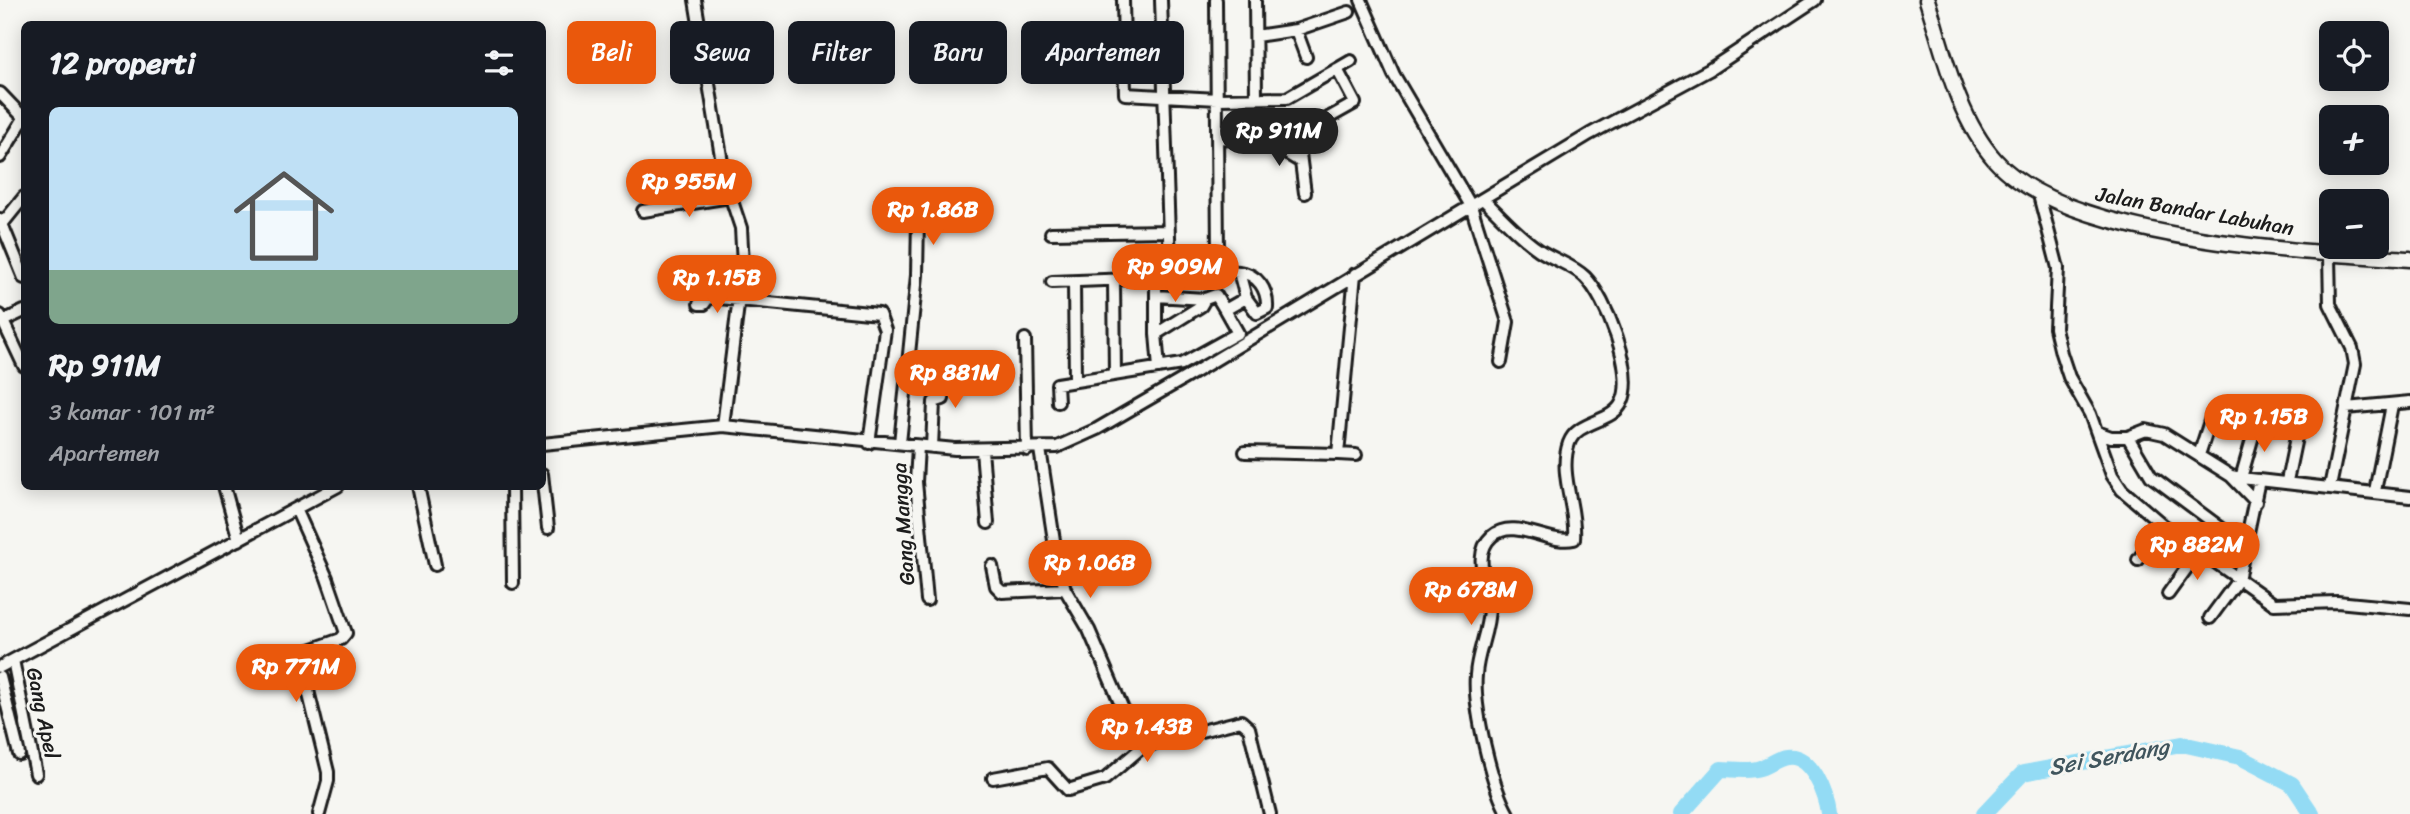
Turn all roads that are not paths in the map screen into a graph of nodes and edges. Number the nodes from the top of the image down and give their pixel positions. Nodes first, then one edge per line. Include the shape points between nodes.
1 (695, 0) edge
2 (1123, 0) edge
3 (1161, 0) edge
4 (1216, 0) edge
5 (1255, 0) edge
6 (1361, 0) edge
7 (1815, 0) edge
8 (1927, 0) edge
9 (1349, 12) dead end
10 (1296, 30) junction
11 (1256, 36) junction
12 (1306, 57) dead end
13 (1351, 61) dead end
14 (1337, 69) junction
15 (0, 93) edge
16 (1163, 95) junction
17 (1256, 98) junction
18 (1217, 99) junction
19 (21, 115) edge
20 (21, 122) edge
21 (1298, 135) junction
22 (1217, 138) junction
23 (1264, 140) junction
24 (2, 151) edge
25 (1301, 162) junction
26 (1305, 193) dead end
27 (2039, 195) junction
28 (730, 197) junction
29 (21, 200) edge
30 (1484, 200) junction
31 (1471, 206) junction
32 (643, 211) dead end
33 (918, 219) dead end
34 (1, 221) edge
35 (1167, 231) junction
36 (1051, 233) dead end
37 (2319, 254) edge
38 (1218, 256) dead end
39 (2389, 258) edge
40 (2329, 259) edge
41 (2410, 259) edge
42 (21, 271) edge
43 (1239, 272) junction
44 (1355, 274) junction
45 (1114, 281) junction
46 (1052, 282) dead end
47 (1074, 283) junction
48 (1156, 296) junction
49 (1246, 298) junction
50 (1205, 299) junction
51 (739, 302) junction
52 (699, 304) dead end
53 (1225, 310) junction
54 (1262, 311) junction
55 (21, 312) edge
56 (1, 318) edge
57 (1271, 326) junction
58 (1156, 334) junction
59 (1025, 339) dead end
60 (21, 360) edge
61 (1501, 362) dead end
62 (947, 368) dead end
63 (1159, 368) junction
64 (1115, 375) junction
65 (1075, 380) junction
66 (1058, 402) dead end
67 (2410, 402) edge
68 (2392, 405) junction
69 (2346, 408) junction
70 (2212, 415) dead end
71 (2300, 418) dead end
72 (2257, 422) dead end
73 (723, 426) junction
74 (2097, 432) junction
75 (2128, 437) junction
76 (869, 443) junction
77 (900, 443) junction
78 (546, 444) edge
79 (918, 446) junction
80 (932, 447) junction
81 (1040, 449) junction
82 (982, 450) junction
83 (1027, 450) junction
84 (1245, 452) dead end
85 (1339, 454) junction
86 (1356, 455) dead end
87 (2199, 455) junction
88 (2236, 477) junction
89 (2259, 480) junction
90 (2287, 481) junction
91 (2330, 487) junction
92 (225, 490) edge
93 (331, 490) edge
94 (419, 490) edge
95 (512, 490) edge
96 (544, 490) edge
97 (2375, 491) junction
98 (2410, 497) edge
99 (2256, 502) junction
100 (296, 509) junction
101 (988, 523) dead end
102 (2163, 525) junction
103 (548, 528) dead end
104 (239, 540) junction
105 (2245, 546) junction
106 (2199, 551) junction
107 (2138, 560) dead end
108 (435, 565) dead end
109 (992, 566) dead end
110 (2238, 580) junction
111 (513, 583) dead end
112 (1065, 589) junction
113 (2168, 594) dead end
114 (928, 600) dead end
115 (2410, 609) edge
116 (2210, 618) dead end
117 (13, 660) junction
118 (0, 667) edge
119 (0, 677) edge
120 (1140, 749) junction
121 (19, 754) dead end
122 (36, 774) dead end
123 (993, 778) dead end
124 (319, 814) edge
125 (1269, 814) edge
126 (1508, 814) edge

1 - 28 street
2 - 16 street via 1125,94
3 - 16 street
4 - 18 street
5 - 11 street
6 - 31 street via 1394,75
7 - 30 street via 1709,70 1590,134
8 - 27 main road, Jalan Bandar Labuhan via 1976,134 2008,173
9 - 10 street
10 - 11 street
10 - 12 street
11 - 17 street
13 - 14 street
14 - 17 street via 1287,98
14 - 21 street via 1355,103
15 - 19 street
16 - 18 street
16 - 35 street
17 - 18 street
18 - 22 street
20 - 24 street
21 - 23 street
21 - 25 street
22 - 23 street
22 - 38 street
23 - 25 street
25 - 26 street
27 - 37 main road, Jalan Bandar Labuhan via 2122,223
27 - 74 street via 2058,268 2056,337 2069,377
28 - 32 street
28 - 51 street via 741,228
29 - 34 street
30 - 31 street
30 - 126 street via 1523,238 1588,281 1612,328 1626,374 1620,406 1575,433 1568,446 1574,539 1508,530 1495,534 1483,550 1489,609 1476,697 1496,787
31 - 44 street
31 - 61 street via 1508,322
33 - 77 street
34 - 42 street
35 - 36 street
35 - 43 street via 1170,266
39 - 41 main road, Jalan Bandar Labuhan
40 - 69 street via 2330,304 2354,355
43 - 49 street
43 - 54 street via 1257,279 1268,299
44 - 57 street
44 - 85 street
45 - 47 street
45 - 48 street via 1156,278
45 - 64 street
46 - 47 street
47 - 65 street
48 - 50 street
48 - 58 street
49 - 53 street
49 - 54 street
50 - 53 street via 1216,295
50 - 58 street
51 - 52 street via 709,298
51 - 73 street
51 - 76 street via 879,314 885,330
53 - 63 street via 1238,333 1182,364
54 - 57 street
55 - 56 street
56 - 60 street
57 - 81 street via 1097,429 1071,442
58 - 63 street
59 - 83 street
62 - 80 street via 943,399 934,404
63 - 64 street
64 - 65 street
65 - 66 street via 1057,384
67 - 68 street
68 - 69 street
68 - 97 street
69 - 91 street
70 - 87 street
71 - 90 street
72 - 88 street
73 - 76 street via 824,434
73 - 78 street
74 - 75 street
74 - 102 street via 2122,490
75 - 87 street via 2146,430 2164,434
75 - 105 street via 2148,474
76 - 77 street
77 - 79 street
79 - 80 street
79 - 114 street, Gang Mangga via 916,482
80 - 82 street
81 - 83 street
81 - 112 street
82 - 83 street
82 - 101 street
84 - 85 street
85 - 86 street
87 - 88 street
88 - 89 street
88 - 99 street
89 - 90 street
89 - 99 street
90 - 91 street
91 - 97 street
92 - 104 street
93 - 100 street
94 - 108 street
95 - 111 street
96 - 103 street
97 - 98 street
99 - 105 street
100 - 104 street
100 - 124 street via 346,633 336,642 307,651 301,662 328,772
102 - 106 street
102 - 107 street
104 - 117 street
105 - 110 street
106 - 110 street
106 - 113 street
109 - 112 street via 1002,592
110 - 115 street via 2274,604
110 - 116 street
112 - 120 street via 1090,630
117 - 118 street
117 - 122 street, Gang Apel
119 - 121 street
120 - 123 street via 1105,779 1068,790 1048,768
120 - 125 street via 1244,722

